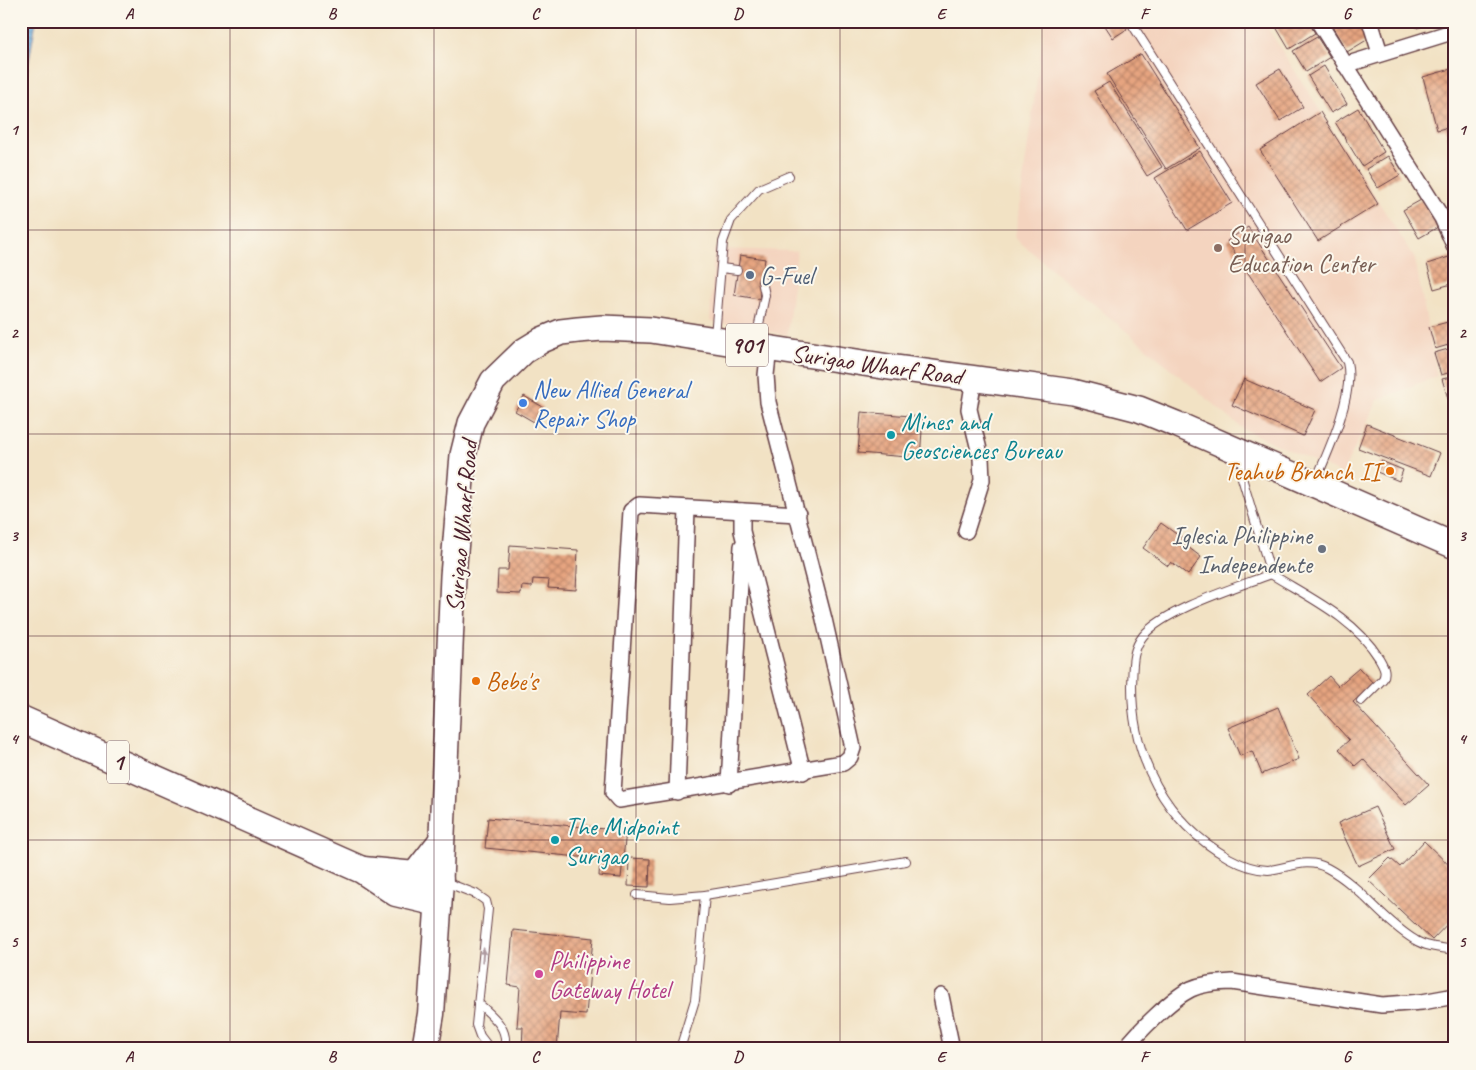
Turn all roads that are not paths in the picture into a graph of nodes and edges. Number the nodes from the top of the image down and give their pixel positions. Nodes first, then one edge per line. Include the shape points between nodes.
1 (1130, 21) edge
2 (1318, 21) edge
3 (1370, 21) edge
4 (1452, 21) edge
5 (1455, 31) edge
6 (1380, 53) junction
7 (1345, 65) junction
8 (789, 176) dead end
9 (1455, 247) edge
10 (721, 268) junction
11 (737, 270) dead end
12 (762, 281) dead end
13 (715, 340) junction
14 (762, 347) junction
15 (974, 379) junction
16 (1245, 453) junction
17 (1314, 484) junction
18 (687, 509) junction
19 (742, 511) junction
20 (798, 514) junction
21 (742, 531) junction
22 (966, 531) dead end
23 (1455, 546) edge
24 (1271, 574) junction
25 (1361, 701) dead end
26 (21, 719) edge
27 (803, 772) junction
28 (729, 784) junction
29 (678, 792) junction
30 (440, 842) junction
31 (906, 861) dead end
32 (413, 887) junction
33 (439, 892) junction
34 (637, 895) dead end
35 (706, 895) junction
36 (435, 940) junction
37 (1455, 950) edge
38 (941, 996) dead end
39 (1455, 996) edge
40 (478, 1003) junction
41 (425, 1049) edge
42 (490, 1049) edge
43 (504, 1049) edge
44 (680, 1049) edge
45 (952, 1049) edge
46 (1125, 1049) edge

1 - 17 lane via 1347,362 1349,387
2 - 7 street
3 - 6 street
4 - 5 street
5 - 6 street
6 - 7 street
7 - 9 street via 1442,218
8 - 10 lane via 759,189 732,220 723,242
10 - 11 lane
10 - 13 lane
12 - 14 lane via 765,295
13 - 14 main road, Surigao Wharf Road / 901
13 - 30 main road, Surigao Wharf Road / 901 via 627,328 561,332 542,340 513,360 493,381 482,400 471,423 459,492
14 - 15 main road, Surigao Wharf Road / 901
14 - 20 street via 768,402
15 - 16 main road, Surigao Wharf Road / 901 via 1065,390 1107,400 1167,420
15 - 22 street via 969,408 981,458 982,480
16 - 17 main road, Surigao Wharf Road / 901
16 - 24 lane via 1242,478
17 - 23 main road, Surigao Wharf Road / 901
18 - 19 street
18 - 29 street
18 - 29 street via 639,505 630,514 613,792 622,801
19 - 20 street
19 - 21 street
20 - 27 street via 853,748 843,764
21 - 27 street
21 - 28 street
24 - 25 lane via 1346,621 1371,645 1385,675
24 - 37 lane via 1174,614 1149,631 1136,647 1133,660 1134,719 1138,744 1155,787 1181,821 1229,858 1249,867 1268,870 1308,863 1326,867 1355,887 1416,941
26 - 32 highway, 1 via 362,870 389,889
27 - 28 street
28 - 29 street
30 - 32 highway
30 - 33 main road, Surigao Wharf Road / 901
31 - 35 lane
32 - 33 highway, 1
32 - 36 highway
33 - 36 highway
40 -> 33 lane via 488,909 486,901 476,894
34 - 35 lane via 670,898
35 - 44 lane via 695,1000
36 - 41 highway
38 - 45 street
39 - 46 street via 1382,1005 1232,982 1208,983 1178,998
40 - 42 lane via 477,1030
40 - 43 lane via 503,1028 506,1034

